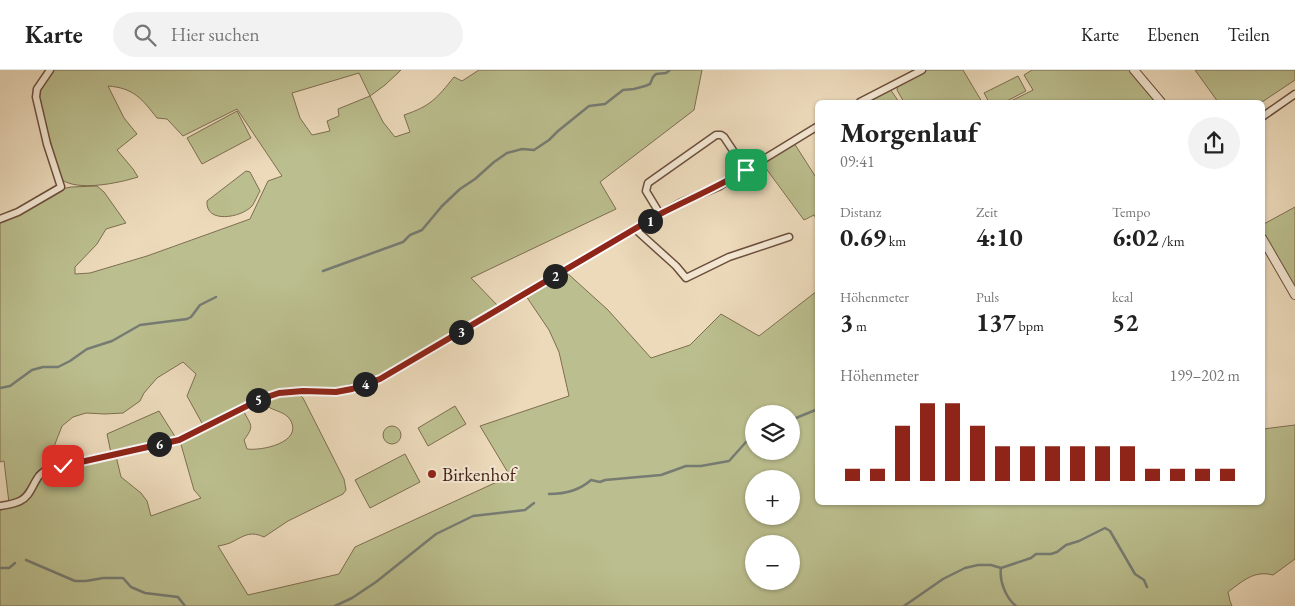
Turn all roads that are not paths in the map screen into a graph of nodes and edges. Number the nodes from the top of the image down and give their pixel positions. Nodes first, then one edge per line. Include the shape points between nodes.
1 (50, 70) edge
2 (922, 70) edge
3 (1134, 70) edge
4 (1295, 94) edge
5 (864, 100) edge
6 (1159, 100) edge
7 (1265, 115) edge
8 (815, 128) edge
9 (746, 170) junction
10 (660, 214) junction
11 (0, 219) edge
12 (635, 229) junction
13 (789, 237) dead end
14 (1265, 243) edge
15 (1295, 295) edge
16 (0, 506) edge

1 - 11 street via 37,89 36,97 61,188
2 - 5 street
3 - 6 street
4 - 7 street
8 - 9 street
9 - 10 street
9 - 10 street via 724,137 716,135 648,183 646,191
10 - 12 street
12 - 13 street via 686,278 730,257
12 - 16 street via 380,379 336,392 279,393 179,440 49,469 39,475 26,498
14 - 15 street

